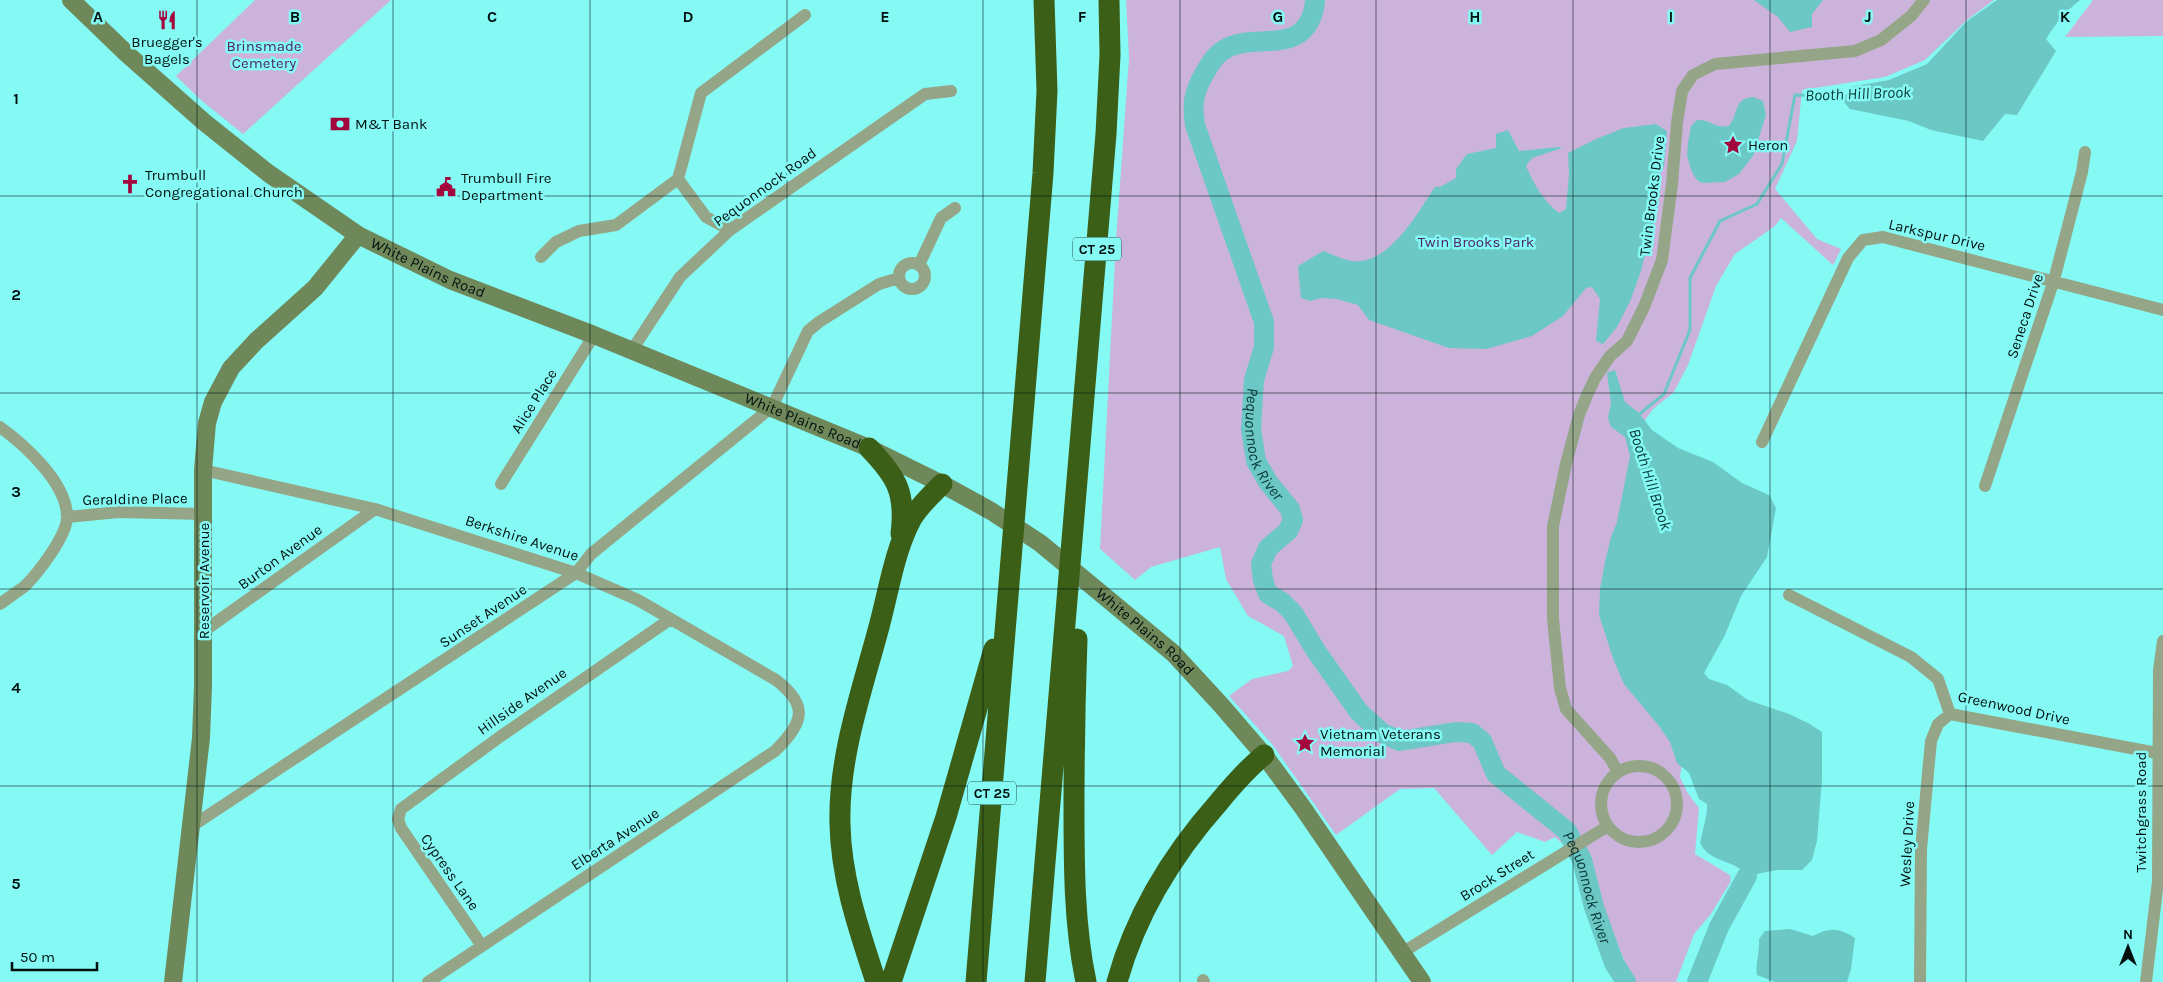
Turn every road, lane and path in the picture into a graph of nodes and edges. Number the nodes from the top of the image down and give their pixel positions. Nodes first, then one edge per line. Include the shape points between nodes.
1 (71, 0) edge
2 (1044, 0) edge
3 (1109, 0) edge
4 (1924, 0) edge
5 (805, 15) dead end
6 (951, 91) dead end
7 (2085, 152) dead end
8 (678, 179) junction
9 (955, 208) dead end
10 (730, 230) junction
11 (358, 235) junction
12 (541, 257) dead end
13 (919, 265) junction
14 (899, 278) junction
15 (2054, 280) junction
16 (2163, 310) edge
17 (594, 335) junction
18 (632, 350) junction
19 (772, 407) junction
20 (0, 427) edge
21 (1762, 442) dead end
22 (869, 448) junction
23 (203, 470) junction
24 (501, 484) dead end
25 (942, 484) junction
26 (1985, 486) dead end
27 (375, 508) junction
28 (203, 514) junction
29 (67, 517) junction
30 (896, 561) junction
31 (576, 573) junction
32 (1789, 595) dead end
33 (1008, 600) junction
34 (0, 604) edge
35 (669, 620) junction
36 (204, 631) junction
37 (1071, 637) junction
38 (2163, 641) edge
39 (798, 706) joint
40 (1950, 714) junction
41 (2158, 753) junction
42 (1264, 755) junction
43 (1618, 772) junction
44 (398, 814) joint
45 (192, 826) junction
46 (1608, 826) junction
47 (482, 946) junction
48 (1402, 952) junction
49 (1086, 980) edge
50 (173, 982) edge
51 (428, 982) edge
52 (876, 982) edge
53 (891, 982) edge
54 (976, 982) edge
55 (1035, 982) edge
56 (1116, 982) edge
57 (1422, 982) edge
58 (1920, 982) edge
59 (2146, 982) edge

1 - 11 main road, White Plains Road via 204,122 268,173
2 - 33 highway, CT 25 via 1046,132
3 - 37 highway, CT 25 via 1106,134 1076,499
4 - 43 street, Twin Brooks Drive via 1882,40 1855,51 1715,64 1693,75 1682,91 1662,260 1627,341 1610,356 1587,395 1566,464 1553,526 1553,619 1560,688 1566,709 1610,758
5 - 8 street via 701,93
6 - 10 street, Pequonnock Road via 925,94
7 - 15 street, Seneca Drive
8 - 10 street via 706,217
8 - 12 street via 616,225 579,232 556,242
9 - 13 street via 941,218
10 - 18 street, Pequonnock Road via 680,277
11 - 17 main road, White Plains Road via 450,280
11 - 23 main road, Reservoir Avenue via 316,288 256,340 231,368 210,412
13 - 14 street via 905,265
13 - 14 street via 925,274 919,287 904,287
14 - 19 street via 879,284 808,331
15 - 16 street, Larkspur Drive
15 - 21 street, Larkspur Drive via 1883,237 1864,240 1848,258
15 - 26 street, Seneca Drive
17 - 18 main road, White Plains Road
17 - 24 street, Alice Place
18 - 19 main road, White Plains Road
19 - 22 main road, White Plains Road
19 - 31 street, Sunset Avenue via 591,554
20 - 29 street via 43,466 61,494
22 - 25 main road, White Plains Road
22 - 30 highway via 895,479 902,498
23 - 27 street, Berkshire Avenue
23 - 28 main road, Reservoir Avenue
25 - 30 highway via 912,519
25 - 42 main road, White Plains Road via 1040,543 1114,603 1173,653
27 - 31 street, Berkshire Avenue
27 - 36 street, Burton Avenue
28 - 29 street, Geraldine Place via 119,512
28 - 36 main road, Reservoir Avenue
29 - 34 street via 60,537 37,573
30 - 52 highway via 850,741 840,801 847,883
31 - 35 street, Berkshire Avenue via 638,600
31 - 45 street, Sunset Avenue
32 - 40 street, Greenwood Drive via 1911,657 1938,679
33 - 53 highway via 946,817
33 - 54 highway, CT 25
35 - 39 street, Berkshire Avenue via 776,680 793,696
35 - 44 street, Hillside Avenue via 405,804
36 - 45 main road, Reservoir Avenue via 201,738
37 - 49 highway via 1074,863 1077,917
37 - 55 highway, CT 25
38 - 41 street, Twitchgrass Road via 2159,670
39 - 47 street, Elberta Avenue via 794,730 775,751
40 - 41 street, Greenwood Drive
40 - 58 street, Wesley Drive via 1938,724 1931,741 1921,849
41 - 59 street, Twitchgrass Road via 2158,881
42 - 48 main road, White Plains Road
42 - 56 highway via 1209,813 1166,870 1136,926
43 - 46 street via 1609,780 1602,798
43 - 46 street via 1639,767 1658,771 1674,790 1675,816 1659,836 1647,841 1622,837
44 - 47 street, Cypress Lane via 401,828
45 - 50 main road, Reservoir Avenue
46 - 48 street, Brock Street
47 - 51 street, Elberta Avenue
48 - 57 main road, White Plains Road

